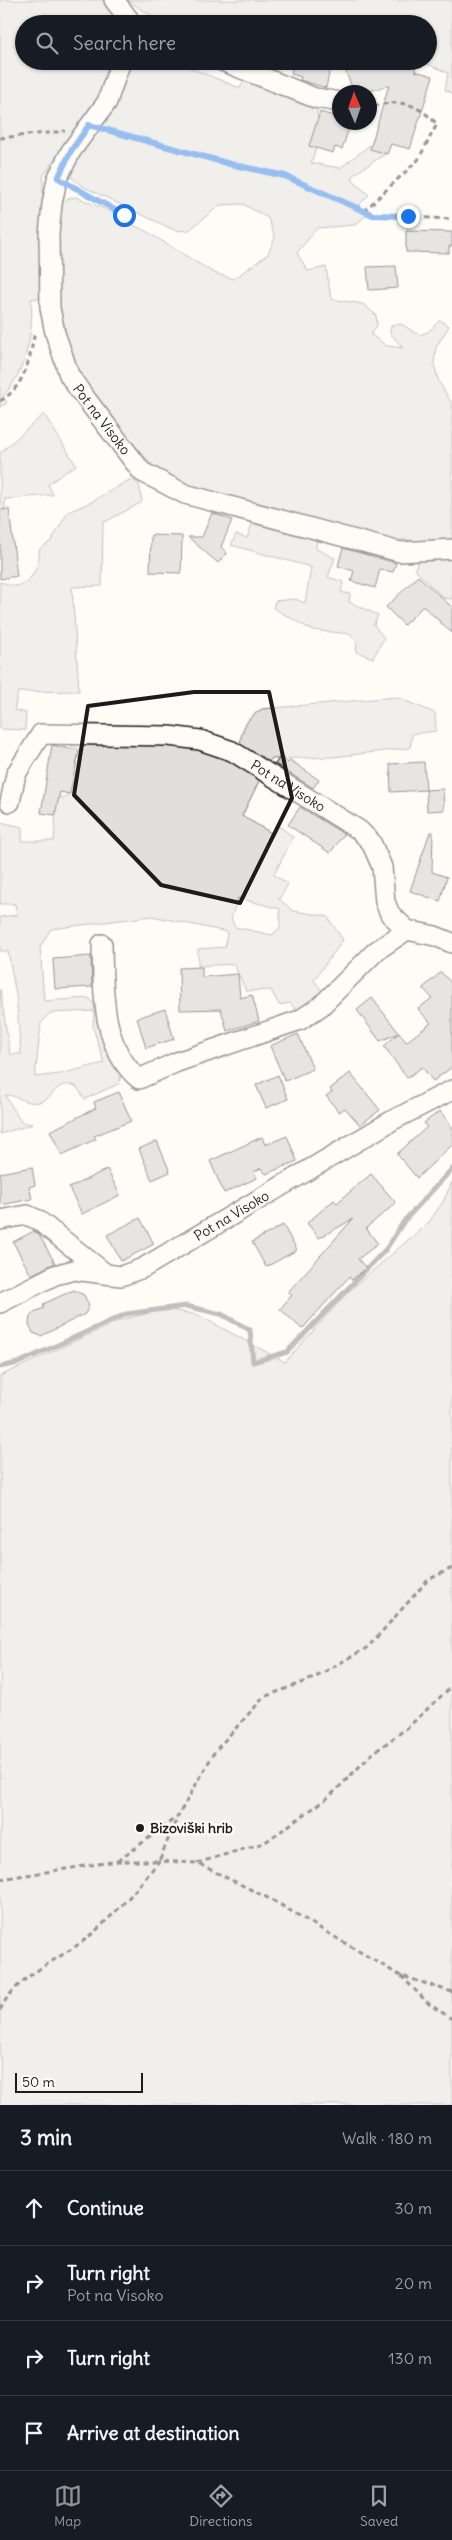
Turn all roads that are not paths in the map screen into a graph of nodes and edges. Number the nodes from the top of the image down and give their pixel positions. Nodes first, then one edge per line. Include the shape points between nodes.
1 (114, 0) edge
2 (126, 15) edge
3 (118, 70) edge
4 (245, 70) edge
5 (332, 101) edge
6 (452, 549) edge
7 (10, 802) dead end
8 (407, 930) junction
9 (452, 943) edge
10 (102, 944) dead end
11 (452, 1090) edge
12 (0, 1220) edge
13 (108, 1276) junction
14 (0, 1303) edge

1 - 2 street
3 - 6 street, Pot na Visoko via 107,102 71,151 58,178 49,234 50,308 54,333 69,375 142,472 185,494 400,552
4 - 5 street via 315,98
7 - 8 street, Pot na Visoko via 16,774 41,734 169,736 200,740 232,751 359,830 371,842 382,867 385,902 390,914
8 - 9 street
8 - 10 street via 376,951 321,1006 300,1020 177,1062 139,1079 129,1070 115,1045 103,999
11 - 13 street, Pot na Visoko via 393,1120 143,1268 121,1276
12 - 13 street via 27,1215 38,1220
13 - 14 street, Pot na Visoko via 81,1271 56,1275

